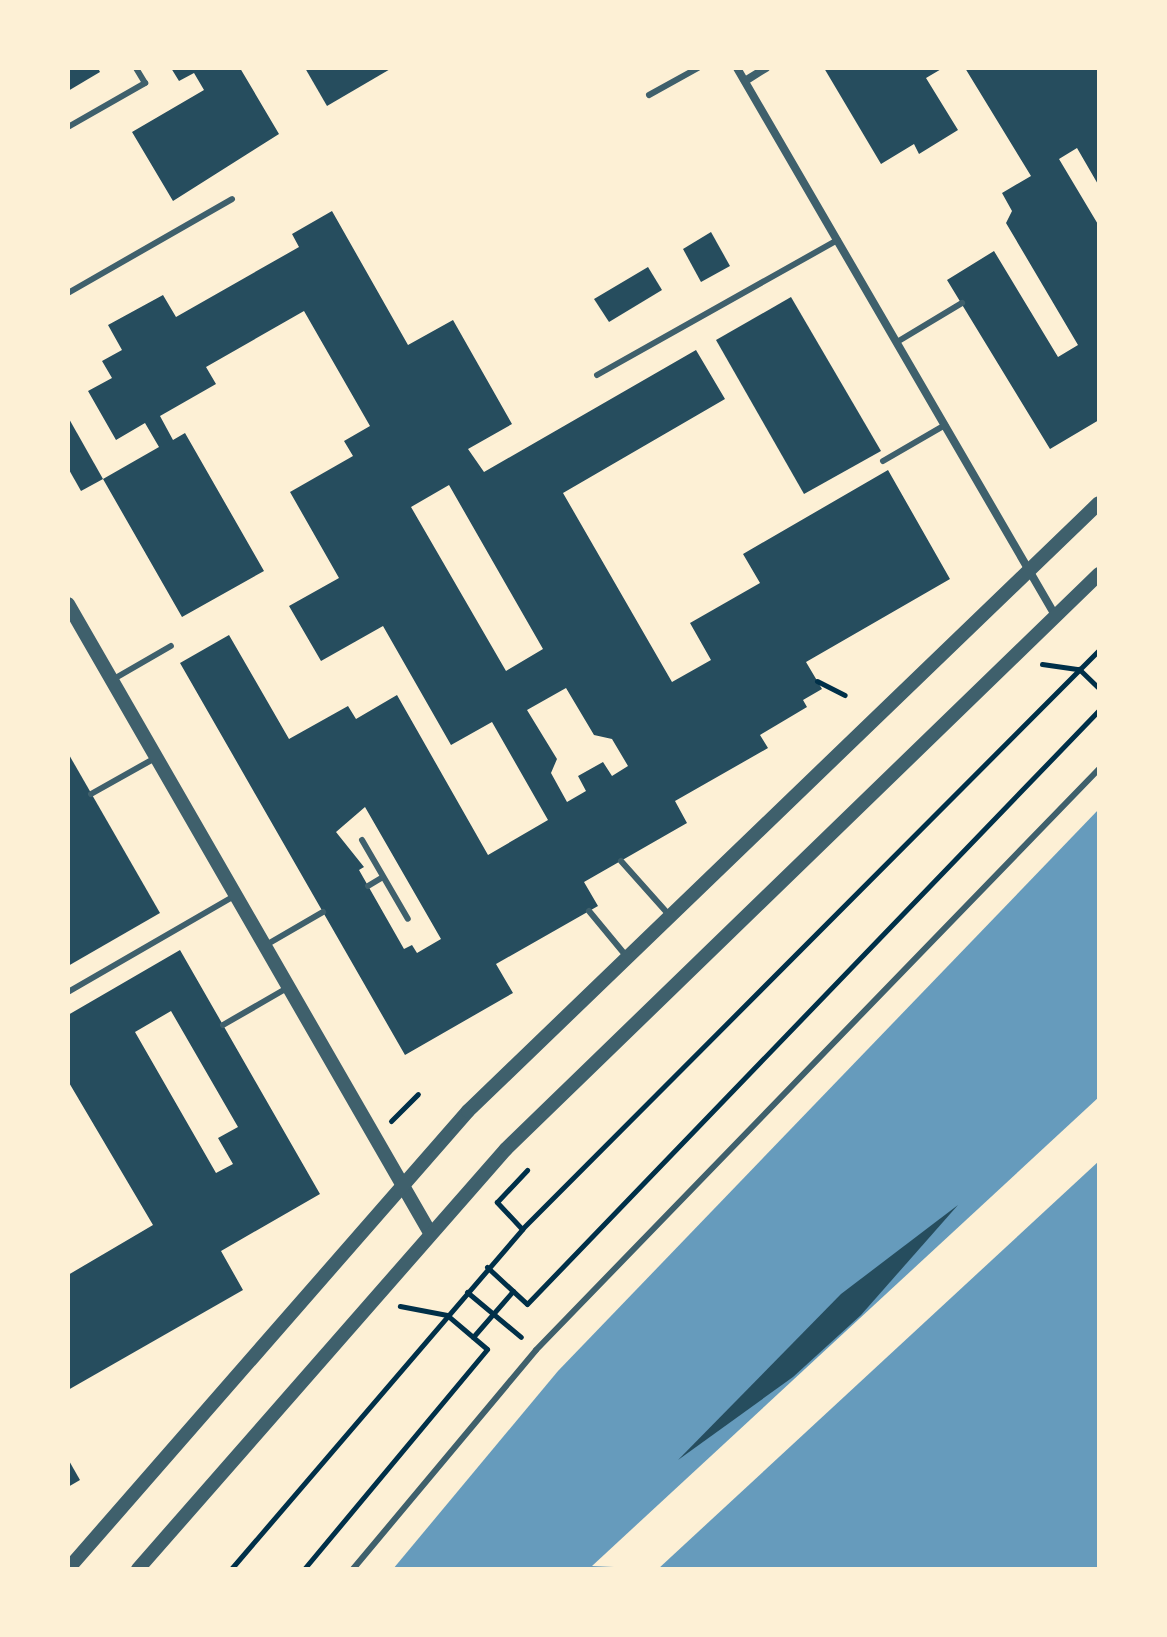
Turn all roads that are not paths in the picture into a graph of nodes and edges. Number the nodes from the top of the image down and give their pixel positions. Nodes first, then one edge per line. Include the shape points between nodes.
1 (136, 68) edge
2 (698, 68) edge
3 (737, 68) edge
4 (766, 68) edge
5 (745, 81) junction
6 (649, 95) dead end
7 (68, 127) edge
8 (232, 199) dead end
9 (838, 240) junction
10 (68, 293) edge
11 (962, 303) dead end
12 (897, 342) junction
13 (597, 375) dead end
14 (945, 425) junction
15 (883, 461) dead end
16 (1099, 503) edge
17 (1028, 569) junction
18 (1099, 574) edge
19 (68, 604) edge
20 (1055, 615) junction
21 (171, 646) dead end
22 (112, 680) junction
23 (157, 757) junction
24 (1099, 769) edge
25 (91, 794) dead end
26 (362, 840) dead end
27 (621, 861) dead end
28 (383, 877) junction
29 (368, 886) dead end
30 (236, 894) junction
31 (589, 911) dead end
32 (323, 912) dead end
33 (670, 916) junction
34 (408, 919) dead end
35 (266, 945) junction
36 (627, 957) junction
37 (290, 986) junction
38 (68, 992) edge
39 (223, 1025) dead end
40 (400, 1182) junction
41 (429, 1231) junction
42 (68, 1569) edge
43 (138, 1569) edge
44 (353, 1569) edge

1 - 7 lane via 145,83
2 - 6 lane
3 - 5 street
4 - 5 street
5 - 9 street
8 - 10 lane
9 - 12 street
9 - 13 lane
11 - 12 lane
12 - 14 street
14 - 15 lane
14 - 17 street
16 - 17 street
17 - 20 street
17 - 33 street
18 - 20 street
19 - 22 street
20 - 41 street
21 - 22 lane
22 - 23 street
23 - 25 lane
23 - 30 street
24 - 44 lane via 536,1350
26 - 28 lane
27 - 33 lane
28 - 29 lane
28 - 34 lane
30 - 35 street
30 - 38 lane
31 - 36 lane
32 - 35 lane
33 - 36 street
35 - 37 street
36 - 40 street
37 - 39 lane
37 - 40 street
40 - 41 street
40 - 42 street
41 - 43 street

